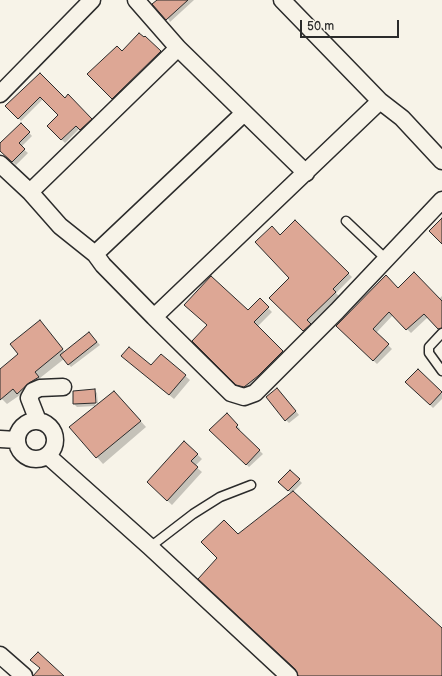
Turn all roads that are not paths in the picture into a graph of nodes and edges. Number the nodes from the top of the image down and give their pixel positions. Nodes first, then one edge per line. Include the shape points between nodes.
1 (92, 0) edge
2 (136, 0) edge
3 (282, 0) edge
4 (178, 48) junction
5 (0, 94) edge
6 (380, 100) junction
7 (244, 113) junction
8 (442, 161) edge
9 (0, 164) edge
10 (306, 173) junction
11 (30, 192) junction
12 (442, 200) edge
13 (346, 220) dead end
14 (95, 254) junction
15 (386, 259) junction
16 (154, 317) junction
17 (442, 332) edge
18 (442, 371) edge
19 (63, 387) dead end
20 (38, 422) junction
21 (0, 439) edge
22 (17, 440) junction
23 (48, 456) junction
24 (251, 485) dead end
25 (150, 546) junction
26 (0, 655) edge
27 (24, 676) edge
28 (289, 676) edge

1 - 5 street
2 - 4 street
3 - 6 street
4 - 7 street
4 - 11 street
6 - 8 street via 402,118
6 - 10 street
7 - 10 street
7 - 14 street
9 - 11 street
10 - 16 street
11 - 14 street via 60,226
12 - 15 street
13 - 15 lane
14 - 16 street
15 - 16 street via 255,393 244,397 231,393
17 - 18 lane via 428,353
19 - 20 street via 40,388 33,391 29,398
20 - 22 street via 26,424 21,428
20 - 23 street via 44,423 54,432 55,445
21 - 22 street
22 - 23 street via 24,455 31,459 40,460
23 - 25 street
24 - 25 lane via 220,497
25 - 28 street
26 - 27 street

